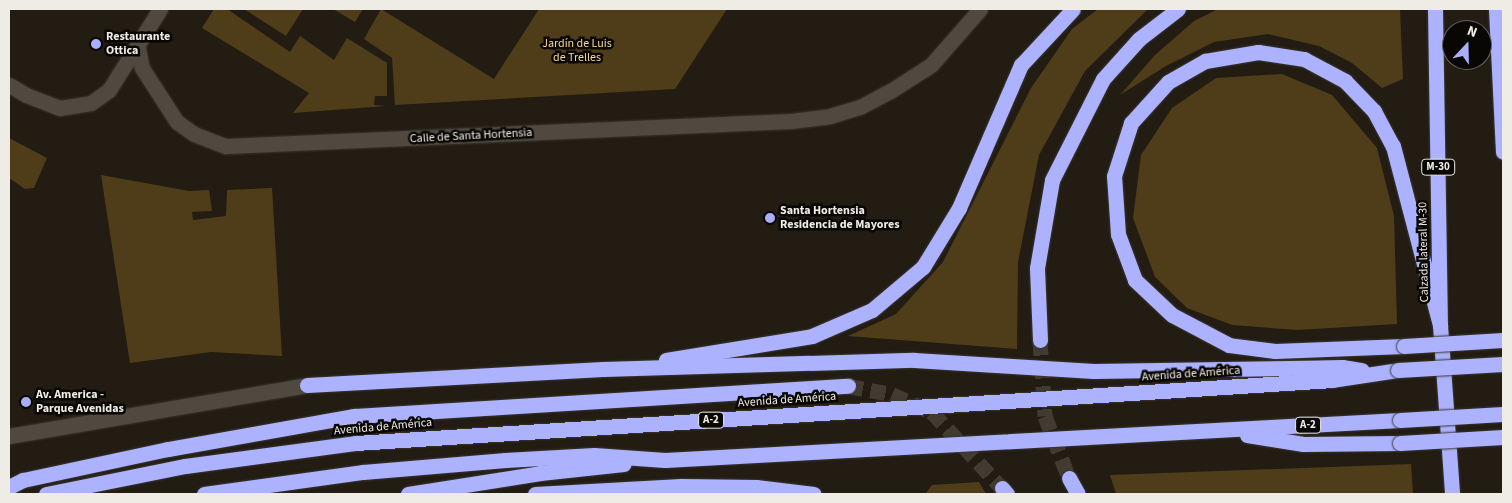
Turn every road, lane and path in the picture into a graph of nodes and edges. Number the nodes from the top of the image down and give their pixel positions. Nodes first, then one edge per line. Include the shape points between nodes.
1 (160, 9) edge
2 (980, 9) edge
3 (1073, 9) edge
4 (1178, 9) edge
5 (1435, 9) edge
6 (1496, 9) edge
7 (138, 48) junction
8 (9, 85) edge
9 (1503, 152) edge
10 (1440, 325) junction
11 (1040, 340) tunnel mouth
12 (1503, 340) edge
13 (1503, 364) edge
14 (603, 369) junction
15 (1379, 372) junction
16 (307, 384) joint
17 (848, 386) tunnel mouth
18 (1503, 414) edge
19 (1216, 431) junction
20 (9, 436) edge
21 (1503, 437) edge
22 (665, 460) junction
23 (1069, 478) tunnel mouth
24 (9, 486) edge
25 (46, 494) edge
26 (204, 494) edge
27 (408, 494) edge
28 (535, 494) edge
29 (814, 494) edge
30 (1078, 494) edge
31 (1452, 494) edge

1 - 7 street
2 - 7 street, Calle de Santa Hortensia via 931,65 892,90 845,112 791,121 226,146 194,134 177,122 142,68
3 - 14 highway via 1021,65 959,208 923,267 872,310 812,336
4 - 11 highway via 1139,39 1103,79 1052,180 1037,268
5 - 10 highway, Calzada lateral M-30 / M-30
6 - 9 highway
7 - 8 street via 109,90 91,103 77,107 45,104
10 - 12 highway, bridge via 1393,146 1374,111 1345,81 1304,59 1258,52 1205,61 1168,82 1131,123 1114,176 1118,234 1135,280 1172,316 1229,345 1274,352
10 - 31 highway, Calzada lateral M-30 / M-30
13 - 15 highway, Avenida de América / A-2, bridge
14 - 15 highway via 914,360 1094,371 1342,368
14 - 16 highway
15 - 25 highway, Avenida de América / A-2 via 1312,381 356,443 185,466
16 - 20 street
17 - 24 highway via 354,416 168,449 23,480
18 - 19 highway, A-2, bridge
19 - 21 highway, bridge via 1303,444
19 - 22 highway, A-2
22 - 26 highway, A-2 via 594,455 505,460 344,475
22 - 27 highway via 540,473
23 - 30 highway
28 - 29 highway via 681,486 756,487

